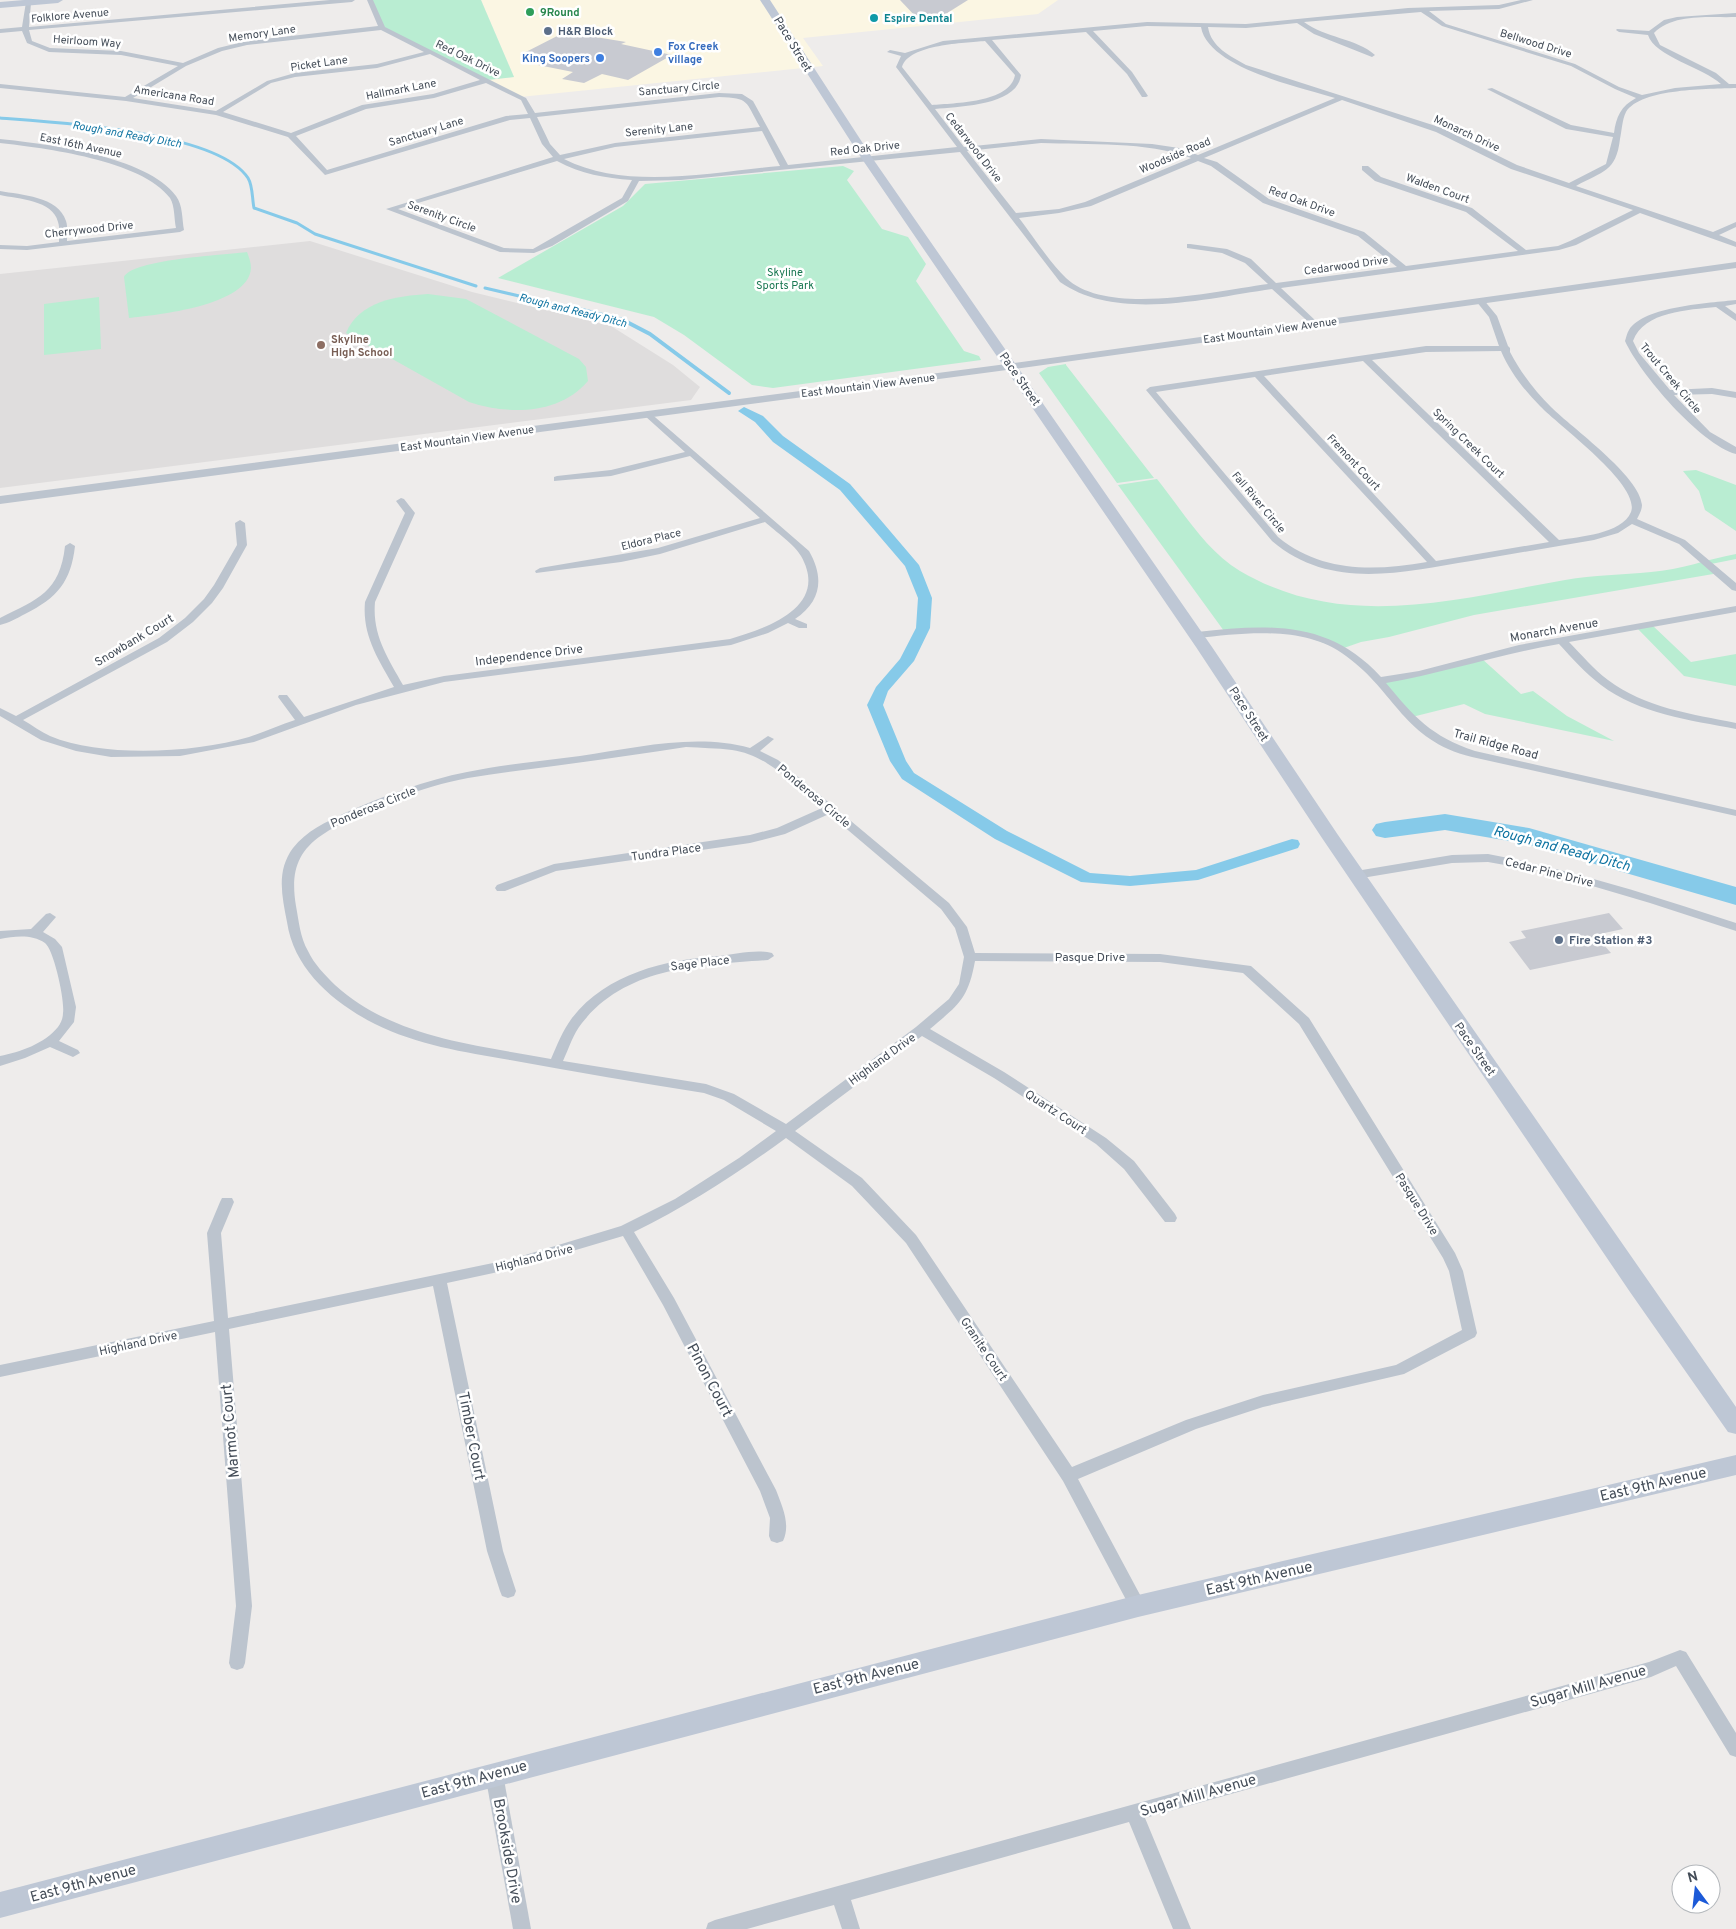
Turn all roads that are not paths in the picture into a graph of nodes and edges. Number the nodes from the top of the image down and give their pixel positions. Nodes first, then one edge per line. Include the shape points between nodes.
1 (58, 0) edge
2 (352, 0) edge
3 (370, 0) edge
4 (765, 0) edge
5 (1530, 0) edge
6 (28, 3) junction
7 (0, 5) edge
8 (1423, 10) junction
9 (1736, 15) edge
10 (1298, 21) junction
11 (1204, 26) junction
12 (382, 28) junction
13 (25, 29) junction
14 (1088, 30) junction
15 (1619, 30) dead end
16 (0, 31) edge
17 (1651, 34) junction
18 (986, 39) junction
19 (431, 52) junction
20 (890, 52) dead end
21 (905, 55) junction
22 (1372, 55) dead end
23 (184, 65) junction
24 (487, 80) junction
25 (0, 86) edge
26 (1732, 86) edge
27 (1490, 90) dead end
28 (1144, 96) dead end
29 (1341, 98) junction
30 (1643, 98) junction
31 (126, 99) junction
32 (928, 107) junction
33 (216, 113) junction
34 (534, 114) junction
35 (764, 129) junction
36 (291, 135) junction
37 (1618, 136) junction
38 (0, 141) edge
39 (960, 149) junction
40 (558, 158) junction
41 (1198, 158) junction
42 (868, 159) junction
43 (785, 167) junction
44 (1366, 168) dead end
45 (636, 179) junction
46 (1570, 186) junction
47 (0, 193) edge
48 (1639, 210) junction
49 (1014, 216) junction
50 (1736, 224) edge
51 (180, 230) joint
52 (1713, 235) junction
53 (63, 244) junction
54 (1736, 245) edge
55 (1190, 246) dead end
56 (0, 248) edge
57 (1524, 252) junction
58 (1736, 265) edge
59 (1403, 268) junction
60 (1275, 286) junction
61 (1102, 297) junction
62 (1480, 301) junction
63 (1736, 302) edge
64 (1719, 305) junction
65 (1093, 306) dead end
66 (1736, 318) edge
67 (1314, 324) junction
68 (1506, 348) junction
69 (1365, 358) junction
70 (1012, 366) junction
71 (1258, 374) junction
72 (1670, 393) junction
73 (1736, 395) edge
74 (648, 414) junction
75 (1736, 451) edge
76 (692, 453) junction
77 (557, 479) dead end
78 (0, 500) edge
79 (401, 501) dead end
80 (766, 518) junction
81 (1631, 520) junction
82 (240, 523) dead end
83 (1557, 544) junction
84 (70, 546) dead end
85 (1435, 565) junction
86 (540, 571) dead end
87 (1736, 588) edge
88 (1736, 609) edge
89 (789, 620) junction
90 (0, 622) edge
91 (803, 626) dead end
92 (1197, 635) junction
93 (1562, 641) junction
94 (1379, 681) junction
95 (400, 689) junction
96 (283, 697) dead end
97 (0, 711) edge
98 (16, 720) junction
99 (302, 721) junction
100 (1736, 726) edge
101 (768, 739) dead end
102 (752, 752) junction
103 (830, 809) junction
104 (1736, 813) edge
105 (1356, 875) junction
106 (501, 888) dead end
107 (50, 917) dead end
108 (1736, 926) edge
109 (35, 933) junction
110 (0, 935) edge
111 (768, 956) dead end
112 (970, 957) junction
113 (922, 1030) junction
114 (50, 1042) junction
115 (73, 1053) dead end
116 (0, 1061) edge
117 (555, 1064) junction
118 (785, 1130) junction
119 (227, 1202) dead end
120 (1170, 1218) dead end
121 (626, 1230) junction
122 (439, 1279) junction
123 (221, 1325) junction
124 (0, 1372) edge
125 (1736, 1425) edge
126 (1736, 1465) edge
127 (1069, 1476) junction
128 (777, 1536) dead end
129 (508, 1591) dead end
130 (1138, 1606) junction
131 (237, 1663) dead end
132 (1736, 1749) edge
133 (494, 1774) junction
134 (1134, 1813) junction
135 (840, 1894) junction
136 (0, 1905) edge
137 (522, 1929) edge
138 (715, 1929) edge
139 (851, 1929) edge
140 (1182, 1929) edge

1 - 6 main road
2 - 13 street, Folklore Avenue
3 - 12 street
4 - 42 main road, Pace Street
5 - 8 street via 1496,7
6 - 7 main road
6 - 13 street
8 - 10 street
8 - 30 street, Bellwood Drive via 1444,25 1575,65
9 - 17 street via 1672,20 1658,25
10 - 11 street
10 - 22 street via 1314,33
11 - 14 street via 1152,24
11 - 29 street, Monarch Drive via 1207,39 1230,59
12 - 19 street, Red Oak Drive
12 - 23 street, Memory Lane via 247,43 220,49
13 - 16 street, Folklore Avenue
13 - 23 street, Heirloom Way via 29,42 49,50 121,53
14 - 18 street
14 - 28 street via 1130,73
15 - 17 street
17 - 26 street via 1658,46
18 - 21 street via 933,45
18 - 32 street via 1018,74 1014,87 987,100
19 - 24 street, Red Oak Drive
19 - 33 street, Picket Lane via 377,66 286,77 269,82
20 - 21 street
21 - 32 street, Cedarwood Drive via 900,61 900,68
23 - 31 street, Memory Lane
24 - 34 street, Red Oak Drive via 524,99
24 - 36 street, Hallmark Lane via 434,96 365,107
25 - 31 street, Americana Road
26 - 30 street via 1677,89
27 - 37 street via 1569,127
29 - 41 street, Woodside Road
29 - 46 street, Monarch Drive via 1443,132 1514,167
30 - 37 street via 1624,110
31 - 33 street, Americana Road
32 - 39 street, Cedarwood Drive
33 - 36 street, Americana Road
34 - 35 street, Sanctuary Circle via 730,95 749,100
34 - 36 street, Sanctuary Lane via 509,118 325,173
34 - 40 street, Red Oak Drive via 550,151
35 - 40 street, Serenity Lane via 615,145
35 - 43 street, Sanctuary Circle
37 - 46 street via 1609,165
38 - 51 street, East 16th Avenue via 107,160 146,175 174,198
39 - 41 street, Red Oak Drive via 1055,140 1152,146
39 - 42 street, Red Oak Drive
39 - 49 street, Cedarwood Drive
40 - 45 street, Red Oak Drive via 582,170
40 - 45 street, Serenity Circle via 390,209 503,250 534,251 625,199
41 - 49 street, Woodside Road via 1082,206
41 - 59 street, Red Oak Drive via 1221,168 1266,201 1361,234
42 - 43 street, Red Oak Drive
42 - 70 main road, Pace Street
43 - 45 street, Red Oak Drive via 681,178
44 - 57 street, Walden Court via 1378,179 1469,210
46 - 48 street, Monarch Drive
47 - 53 street via 28,198 53,209 62,222
48 - 52 street, Monarch Drive
48 - 57 street, Cedarwood Drive via 1568,245
49 - 61 street, Cedarwood Drive via 1063,280
50 - 52 street
51 - 53 street, Cherrywood Drive
52 - 54 street, Monarch Drive
53 - 56 street, Cherrywood Drive
55 - 60 street via 1241,257
57 - 59 street, Cedarwood Drive
58 - 62 street, East Mountain View Avenue
59 - 60 street, Cedarwood Drive
60 - 61 street, Cedarwood Drive via 1151,302
60 - 67 street
61 - 65 street
62 - 67 street, East Mountain View Avenue
62 - 68 street via 1496,317
63 - 64 street, Trout Creek Circle
64 - 66 street
64 - 72 street, Trout Creek Circle via 1655,316 1641,322 1630,333 1632,350
67 - 70 street, East Mountain View Avenue
68 - 69 street, Fall River Circle via 1438,348
68 - 81 street via 1510,362 1536,397 1628,484 1637,506
69 - 71 street, Fall River Circle
69 - 83 street, Spring Creek Court
70 - 74 street, East Mountain View Avenue
70 - 92 main road, Pace Street
71 - 85 street, Fremont Court
71 - 85 street, Fall River Circle via 1150,390 1275,539 1287,549 1315,562 1355,571 1392,572
72 - 73 street via 1712,391
72 - 75 street, Trout Creek Circle via 1701,431
74 - 76 street, Independence Drive
74 - 78 street, East Mountain View Avenue
76 - 77 street via 611,473
76 - 80 street, Independence Drive
79 - 95 street via 410,513 370,602 368,617 370,634
80 - 86 street, Eldora Place via 621,560
80 - 89 street, Independence Drive via 805,553 815,574 813,589 805,604
81 - 83 street, Fall River Circle via 1606,534
81 - 87 street via 1682,542
82 - 98 street, Snowbank Court via 242,545 219,586 189,620 163,640
83 - 85 street, Fall River Circle
84 - 90 street via 70,565 54,591
88 - 93 street, Monarch Avenue
89 - 91 street
89 - 95 street, Independence Drive via 731,642 471,675
92 - 94 street, Trail Ridge Road via 1246,629 1296,633 1347,653
92 - 105 main road, Pace Street
93 - 94 street, Monarch Avenue
93 - 100 street via 1594,674 1624,695 1655,708
94 - 104 street, Trail Ridge Road via 1415,725 1434,740 1455,749
95 - 99 street, Independence Drive
96 - 99 street
97 - 98 street, Independence Drive
98 - 99 street, Independence Drive via 45,738 76,748 140,755 180,754 220,747
101 - 102 street
102 - 103 street, Ponderosa Circle via 774,762
102 - 117 street, Ponderosa Circle via 714,744 686,744 466,775 438,782 325,827 304,843 292,860 285,880 297,940 313,969 354,1006 392,1026 435,1041
103 - 106 street, Tundra Place via 781,831 750,839 554,868
103 - 112 street, Ponderosa Circle via 945,906 961,927
105 - 108 street, Cedar Pine Drive via 1452,859 1488,858 1546,869
105 - 125 main road, Pace Street
107 - 109 street
109 - 110 street
109 - 114 street via 56,947 70,1012 63,1028
111 - 117 street, Sage Place via 683,963 622,983 597,1000 577,1020
112 - 113 street, Highland Drive via 965,984 954,1002
112 - 127 street, Pasque Drive via 1160,958 1247,969 1304,1021 1450,1257 1470,1332 1399,1370 1263,1401 1200,1421
113 - 118 street, Highland Drive
113 - 120 street, Quartz Court via 1101,1140 1129,1165
114 - 115 street
114 - 116 street via 27,1054
117 - 118 street, Ponderosa Circle via 706,1089 729,1097
118 - 121 street, Highland Drive via 704,1188
118 - 127 street, Granite Court via 857,1182 911,1239
119 - 123 street, Marmot Court via 214,1233
121 - 122 street, Highland Drive via 512,1264
121 - 128 street, Pinon Court via 669,1302 768,1490 778,1518
122 - 123 street, Highland Drive
122 - 129 street, Timber Court via 495,1551
123 - 124 street, Highland Drive
123 - 131 street, Marmot Court via 244,1606
126 - 130 main road, East 9th Avenue
127 - 130 street, Granite Court
130 - 133 main road, East 9th Avenue
132 - 134 street, Sugar Mill Avenue via 1680,1657 1641,1671
133 - 136 main road, East 9th Avenue
133 - 137 street, Brookside Drive
134 - 135 street, Sugar Mill Avenue
134 - 140 street
135 - 138 street, Sugar Mill Avenue
135 - 139 street

